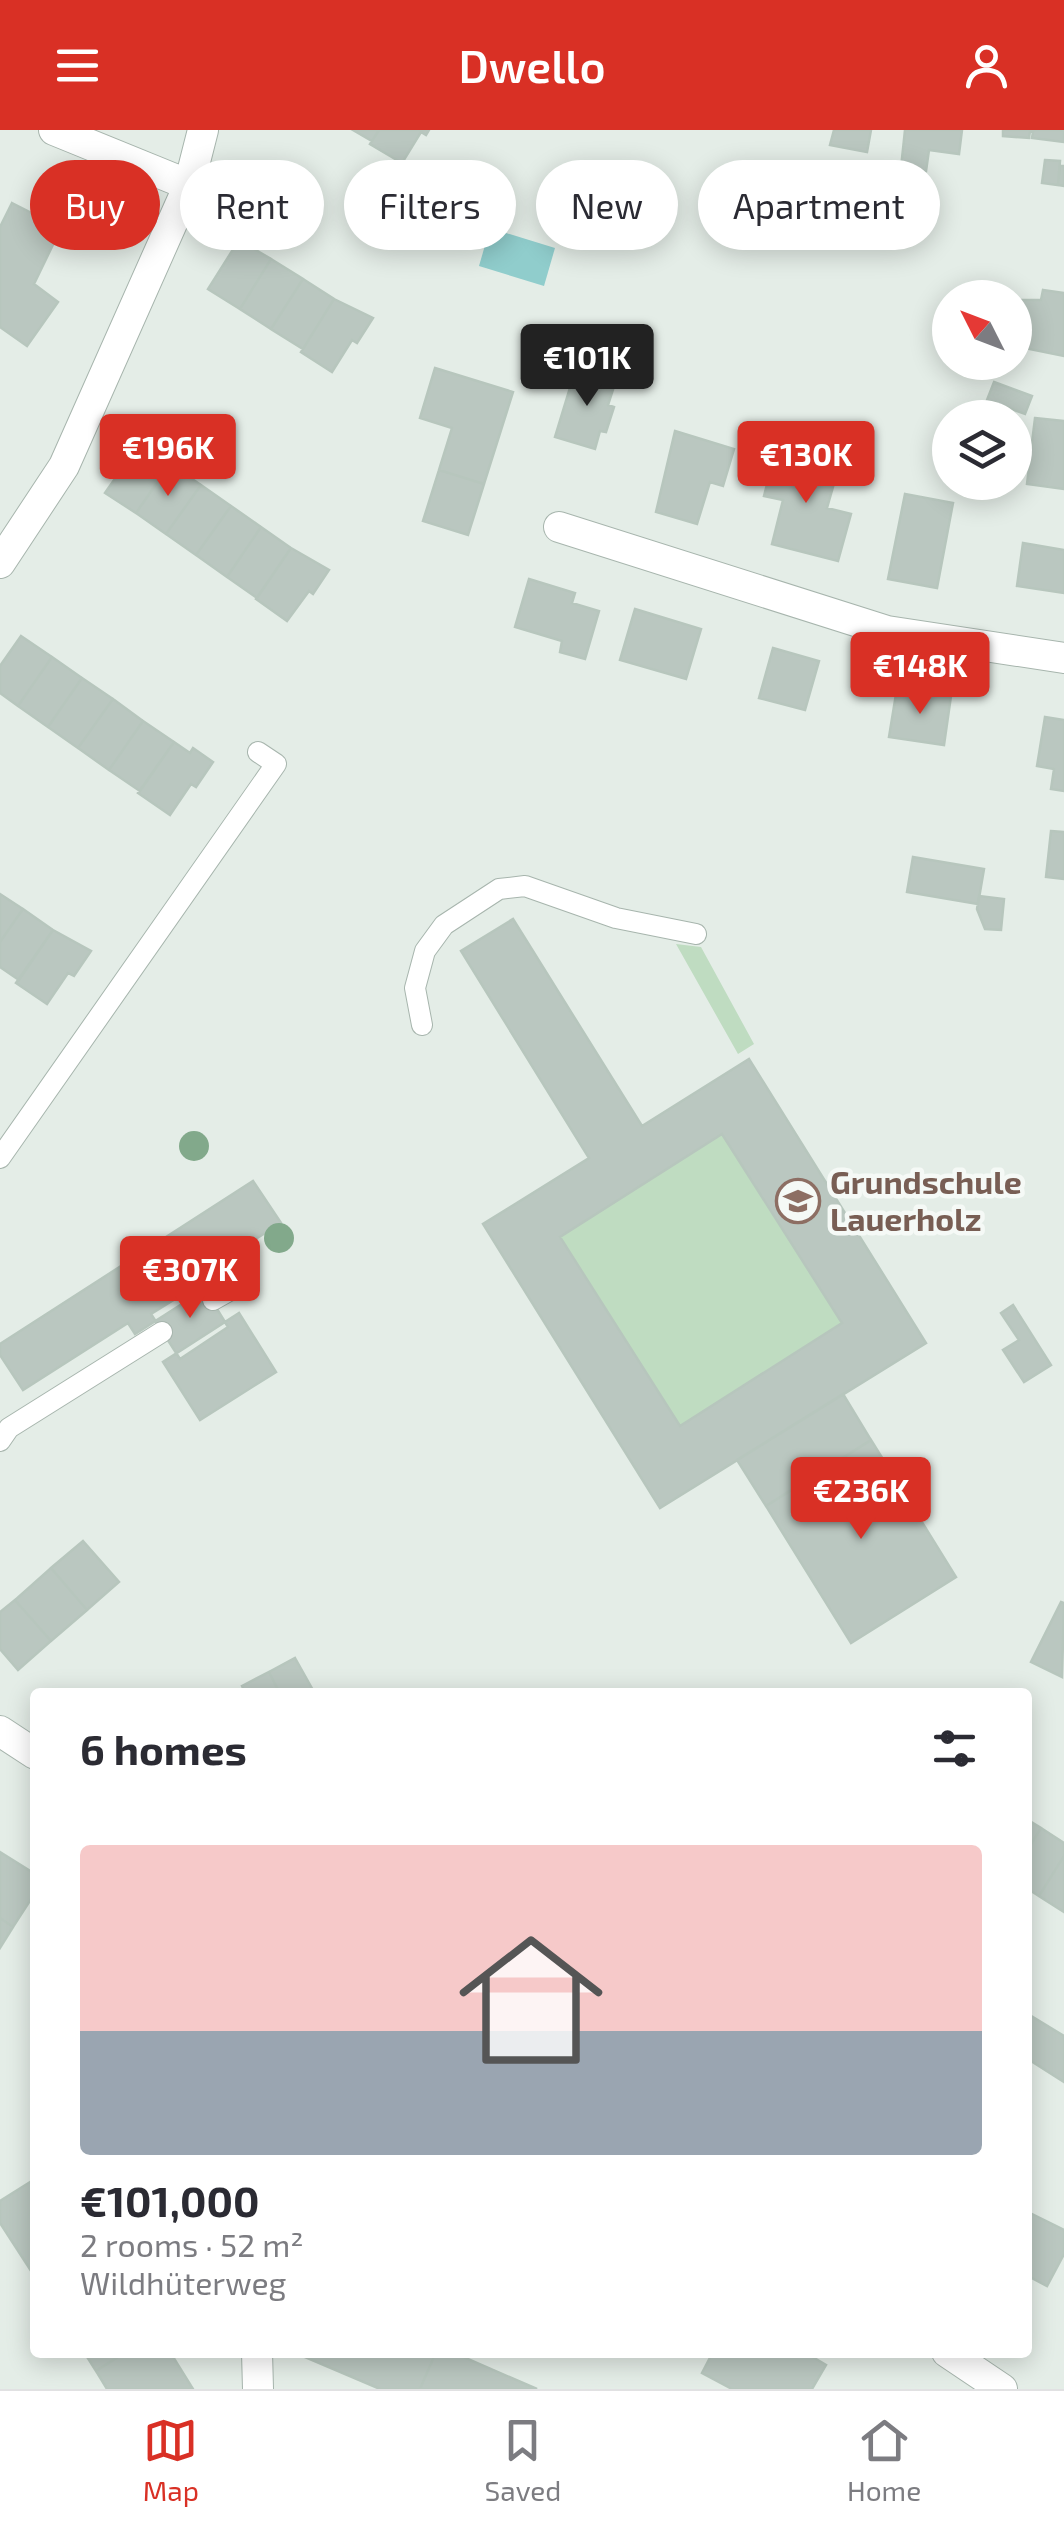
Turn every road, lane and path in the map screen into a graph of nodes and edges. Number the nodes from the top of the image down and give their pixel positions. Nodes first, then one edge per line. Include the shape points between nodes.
1 (54, 130) edge
2 (203, 130) edge
3 (196, 160) edge
4 (180, 181) edge
5 (180, 207) edge
6 (559, 526) dead end
7 (0, 563) edge
8 (1064, 658) edge
9 (258, 752) dead end
10 (696, 934) dead end
11 (422, 1025) dead end
12 (0, 1158) edge
13 (162, 1332) dead end
14 (0, 1441) edge
15 (257, 2358) edge
16 (957, 2358) edge
17 (258, 2389) edge
18 (1002, 2389) edge

1 - 4 street
2 - 3 street
5 - 7 street via 64,466
6 - 8 street via 887,631
9 - 12 lane via 276,764
10 - 11 lane via 616,918 525,886 498,890 444,925 425,951 415,988
13 - 14 lane via 9,1428
15 - 17 street
16 - 18 street

